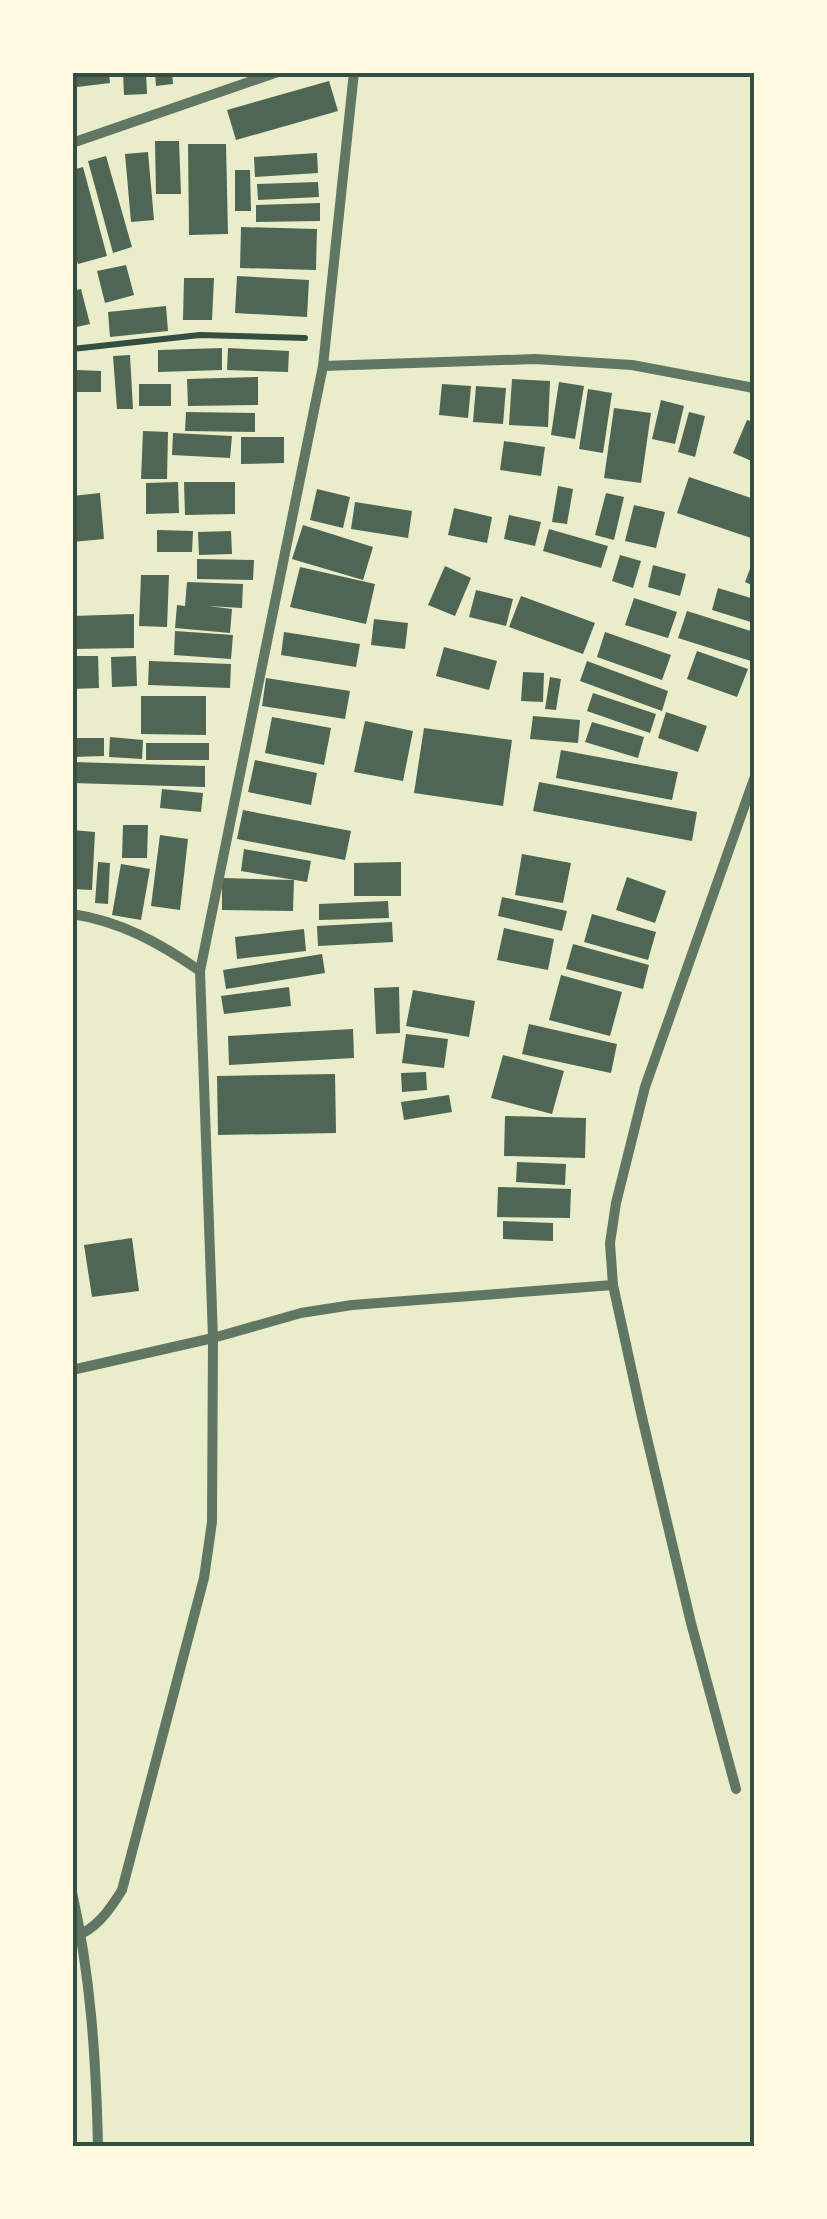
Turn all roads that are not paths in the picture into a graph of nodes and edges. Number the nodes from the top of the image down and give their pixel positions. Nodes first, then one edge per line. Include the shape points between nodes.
1 (278, 72) edge
2 (354, 72) edge
3 (72, 143) edge
4 (322, 366) junction
5 (754, 388) edge
6 (754, 780) edge
7 (72, 914) edge
8 (200, 970) junction
9 (613, 1285) junction
10 (213, 1338) junction
11 (72, 1370) edge
12 (736, 1788) dead end
13 (72, 1892) edge
14 (77, 1936) edge
15 (98, 2146) edge

1 - 3 street
2 - 4 street
4 - 5 street via 536,359 632,365
4 - 8 street
6 - 9 street via 645,1086 616,1203
7 - 8 street via 152,939
8 - 10 street
9 - 10 street via 352,1304
9 - 12 street
10 - 11 street
10 - 14 street via 212,1522 204,1578 122,1890 110,1910
13 - 14 street
14 - 15 street via 95,2037

